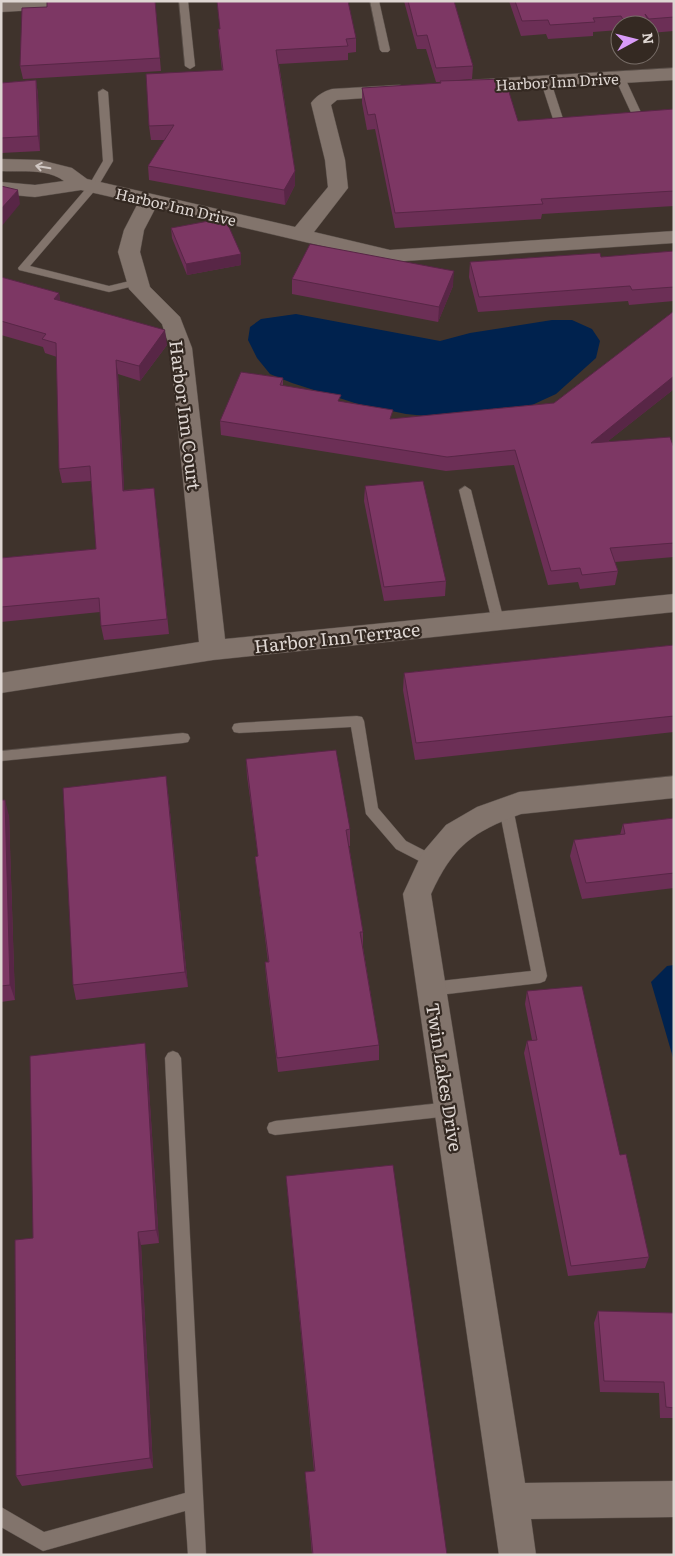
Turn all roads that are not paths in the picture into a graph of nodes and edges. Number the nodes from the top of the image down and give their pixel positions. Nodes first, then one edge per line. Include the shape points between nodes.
1 (107, 1) edge
2 (183, 1) edge
3 (374, 1) edge
4 (5, 5) edge
5 (385, 50) dead end
6 (190, 66) dead end
7 (674, 74) edge
8 (620, 78) junction
9 (546, 82) junction
10 (449, 88) edge
11 (420, 89) edge
12 (103, 92) dead end
13 (638, 119) edge
14 (560, 124) edge
15 (1, 165) edge
16 (87, 185) junction
17 (1, 188) edge
18 (150, 200) junction
19 (300, 235) junction
20 (674, 237) edge
21 (138, 282) junction
22 (465, 490) dead end
23 (674, 603) edge
24 (498, 621) junction
25 (212, 650) junction
26 (1, 683) edge
27 (239, 728) dead end
28 (183, 738) dead end
29 (1, 756) edge
30 (674, 787) edge
31 (506, 808) junction
32 (432, 861) junction
33 (431, 988) junction
34 (173, 1058) dead end
35 (450, 1109) junction
36 (275, 1128) dead end
37 (674, 1498) edge
38 (194, 1499) junction
39 (510, 1502) junction
40 (1, 1516) edge
41 (43, 1548) edge
42 (197, 1555) edge
43 (518, 1555) edge

1 - 4 street
2 - 6 lane
3 - 5 lane
7 - 8 street, Harbor Inn Drive
8 - 9 street, Harbor Inn Drive
8 - 13 lane
9 - 10 street, Harbor Inn Drive
9 - 14 lane
11 - 19 street via 332,94 321,102 338,188
12 - 16 lane via 108,161
16 -> 15 street, Harbor Inn Drive via 65,172 40,166
16 - 17 street, Harbor Inn Drive via 35,191
16 - 18 street, Harbor Inn Drive
16 - 21 lane via 23,268 109,289
18 - 19 street, Harbor Inn Drive
18 - 21 street, Harbor Inn Court via 134,230 129,252
19 - 20 street, Harbor Inn Drive via 390,256
21 - 25 street, Harbor Inn Court via 140,290 172,322 181,348
22 - 24 lane
23 - 24 street, Harbor Inn Terrace
24 - 25 street, Harbor Inn Terrace
25 - 26 street, Harbor Inn Terrace
27 - 32 lane via 357,721 371,810 401,845
28 - 29 lane
30 - 31 street, Twin Lakes Drive via 519,803
31 - 32 street, Twin Lakes Drive via 456,833
31 - 33 lane via 540,976
32 - 33 street, Twin Lakes Drive via 417,894
33 - 35 street, Twin Lakes Drive
34 - 38 lane
35 - 36 lane
35 - 39 street, Twin Lakes Drive
37 - 39 street
38 - 41 lane
38 - 42 lane
39 - 43 street, Twin Lakes Drive
40 - 41 lane

